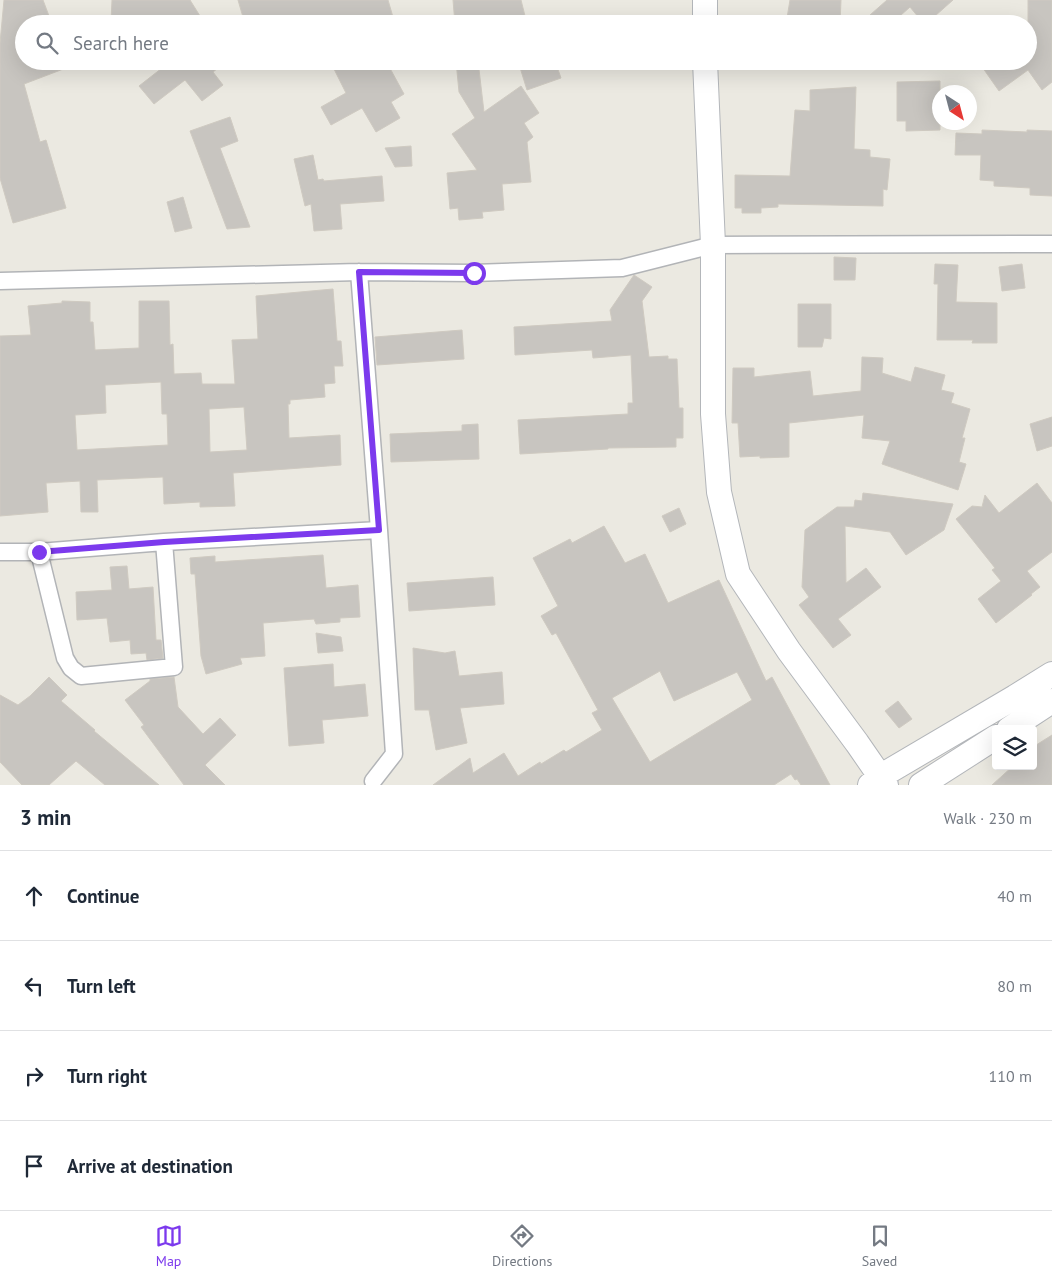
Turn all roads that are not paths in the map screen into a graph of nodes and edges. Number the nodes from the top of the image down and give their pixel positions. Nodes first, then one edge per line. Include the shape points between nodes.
1 (704, 0) edge
2 (705, 15) edge
3 (705, 70) edge
4 (1052, 244) edge
5 (713, 245) junction
6 (359, 272) junction
7 (0, 281) edge
8 (379, 530) junction
9 (164, 542) junction
10 (0, 552) edge
11 (39, 552) junction
12 (1052, 674) edge
13 (1052, 701) edge
14 (1015, 725) edge
15 (992, 740) edge
16 (373, 781) dead end
17 (879, 782) edge
18 (921, 785) edge

1 - 2 street
3 - 5 street
4 - 5 street
5 - 6 street via 622,268 474,273
5 - 17 street via 713,414 719,492 738,574
6 - 7 street
6 - 8 street
8 - 9 street
8 - 16 street via 394,754
9 - 11 street
9 - 11 street via 174,666 81,676 65,658
10 - 11 street
12 - 17 street
13 - 14 street
15 - 18 street

